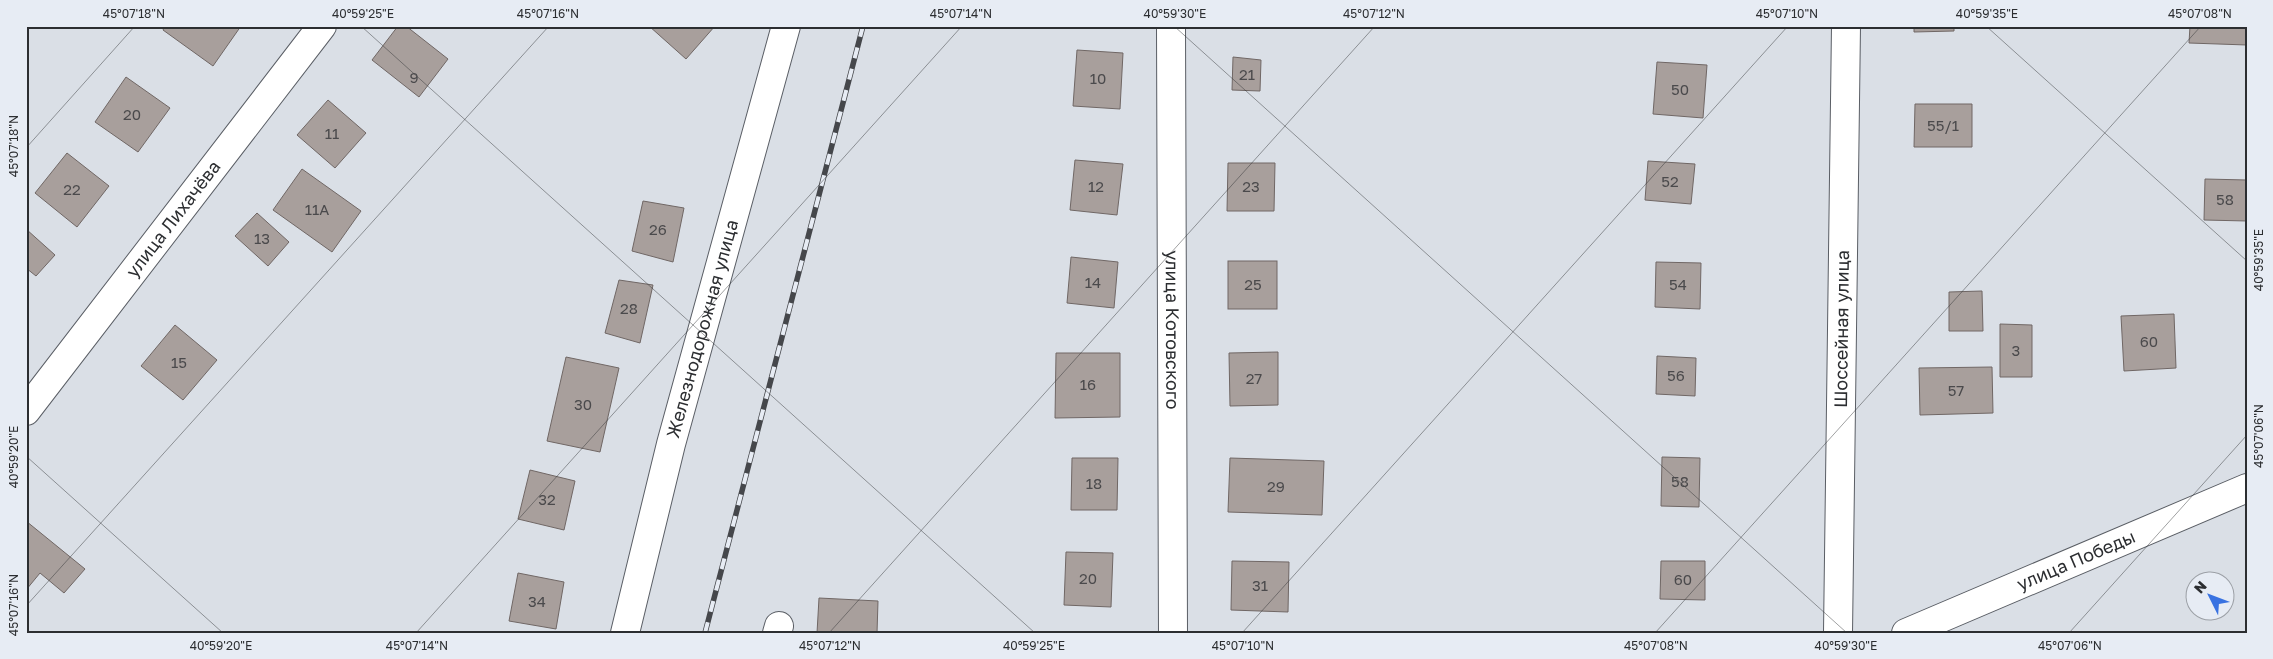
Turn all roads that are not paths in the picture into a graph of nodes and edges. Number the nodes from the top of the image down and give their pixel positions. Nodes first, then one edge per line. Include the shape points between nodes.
1 (322, 26) edge
2 (786, 26) edge
3 (1171, 26) edge
4 (1846, 26) edge
5 (26, 411) edge
6 (2247, 488) edge
7 (625, 633) edge
8 (1173, 633) edge
9 (1838, 633) edge
10 (1906, 633) edge

1 - 5 street, улица Лихачёва
2 - 7 street, Железнодорожная улица via 671,444
3 - 8 street, улица Котовского
4 - 9 street, Шоссейная улица
6 - 10 street, улица Победы

